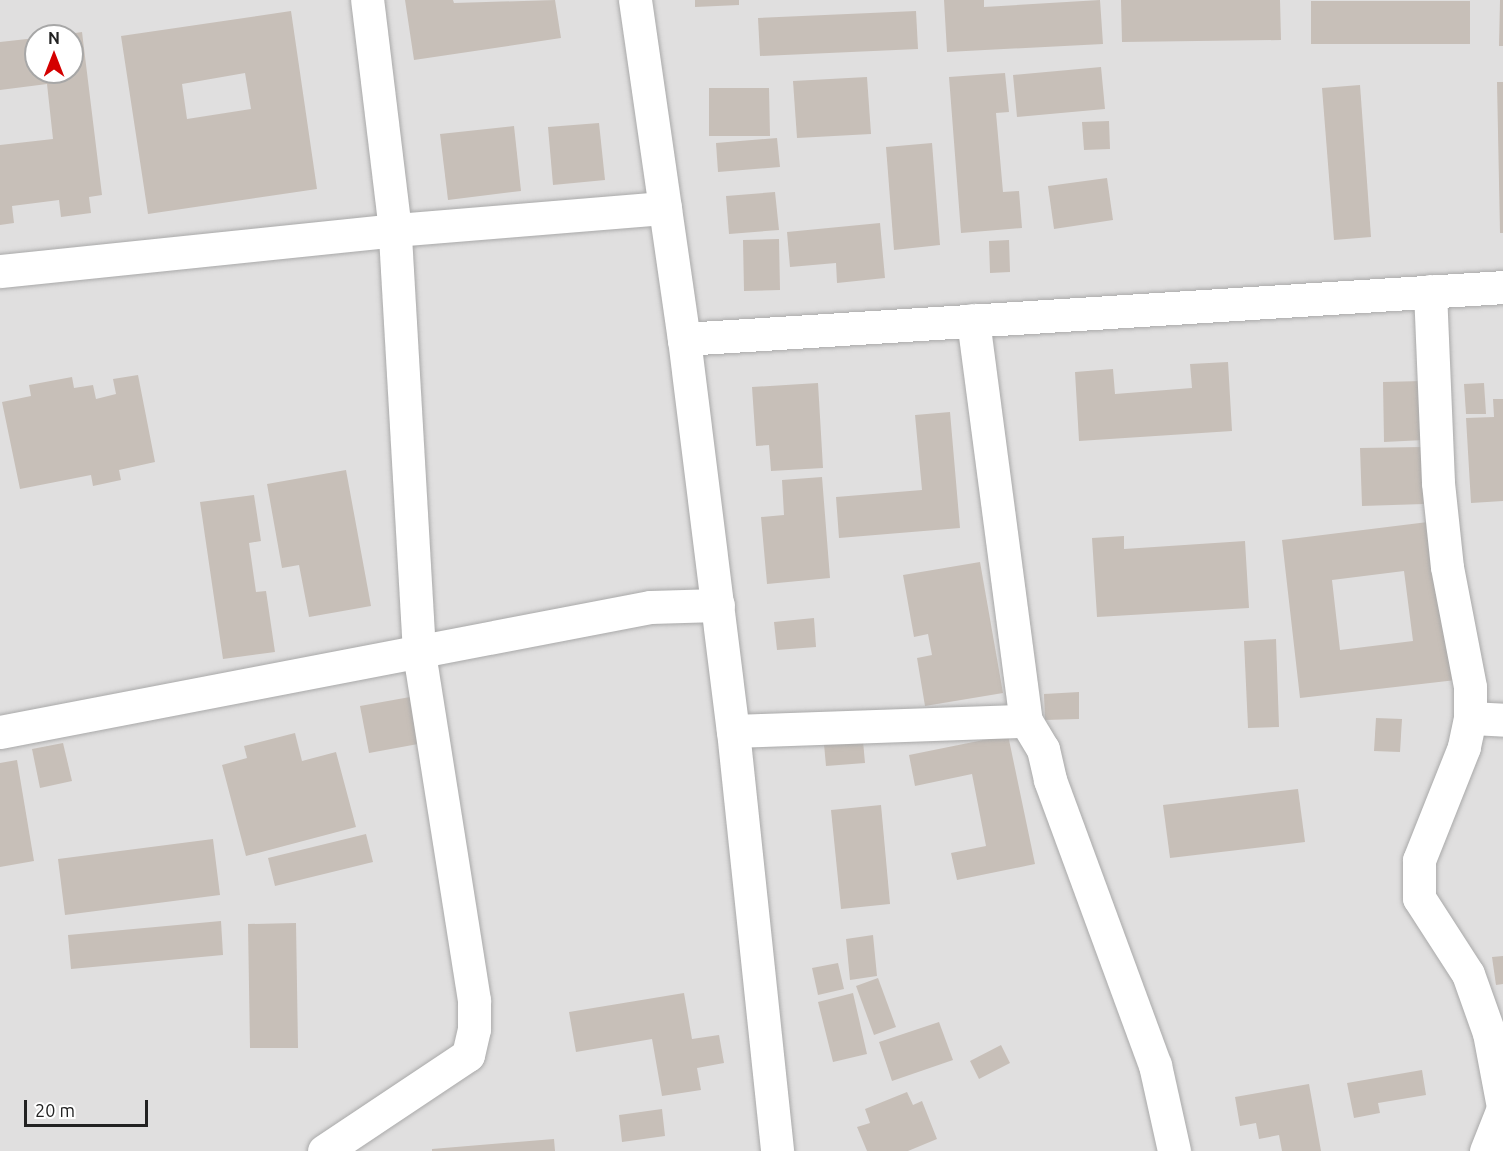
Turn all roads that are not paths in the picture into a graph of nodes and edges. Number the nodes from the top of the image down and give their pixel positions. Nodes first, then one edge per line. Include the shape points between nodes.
1 (367, 0) edge
2 (635, 0) edge
3 (665, 208) junction
4 (395, 230) junction
5 (0, 271) edge
6 (1503, 287) edge
7 (1430, 291) junction
8 (973, 320) junction
9 (684, 339) junction
10 (718, 605) junction
11 (419, 652) junction
12 (1470, 718) junction
13 (1503, 720) edge
14 (1026, 721) junction
15 (1, 728) edge
16 (733, 731) junction
17 (1503, 1107) edge
18 (324, 1151) edge
19 (777, 1151) edge
20 (1174, 1151) edge
21 (1486, 1151) edge

1 - 4 street
2 - 3 street
3 - 4 street
3 - 9 street
4 - 5 street
4 - 11 street
6 - 7 street
7 - 8 street
7 - 12 street via 1438,483 1447,567 1470,687
8 - 9 street
8 - 14 street
9 - 10 street
10 - 11 street via 650,607
10 - 16 street
11 - 15 street
11 - 18 street via 474,1000 474,1029 468,1055
12 - 13 street
12 - 17 street via 1464,747 1419,860 1419,898 1468,974 1489,1033
14 - 16 street
14 - 20 street via 1043,749 1050,780 1155,1065
16 - 19 street
17 - 21 street

